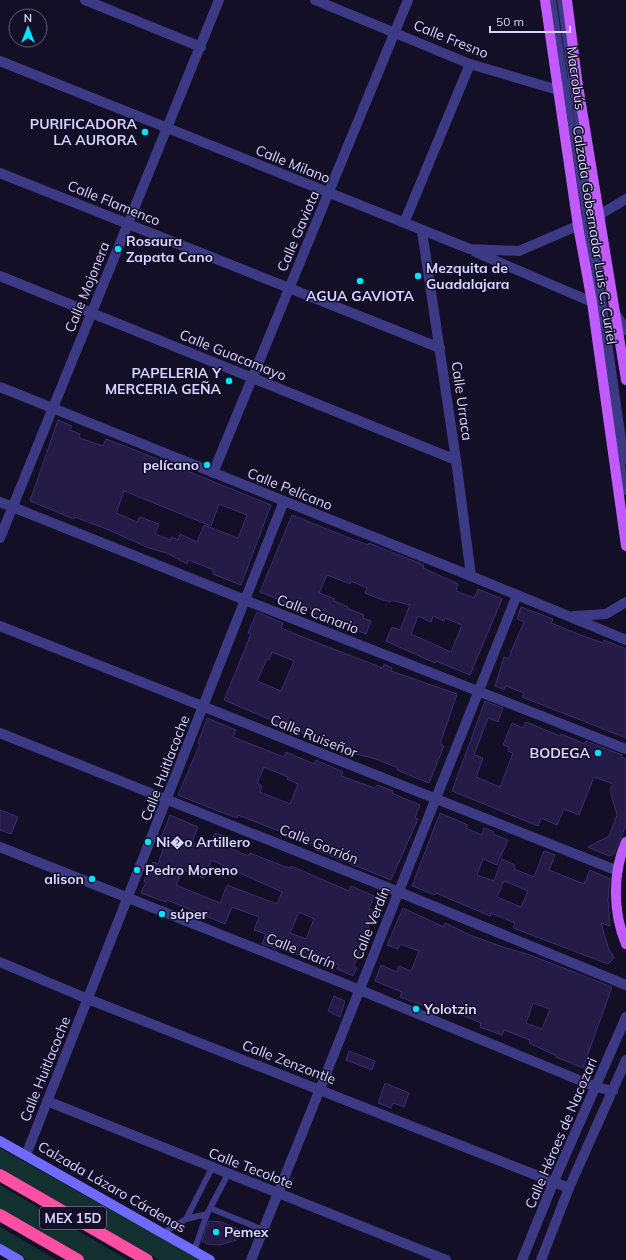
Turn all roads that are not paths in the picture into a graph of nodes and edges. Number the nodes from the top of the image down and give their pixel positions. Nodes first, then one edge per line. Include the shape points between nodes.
1 (85, 0) edge
2 (219, 0) edge
3 (315, 0) edge
4 (408, 0) edge
5 (545, 0) edge
6 (553, 0) edge
7 (560, 0) edge
8 (568, 0) edge
9 (395, 32) junction
10 (201, 47) junction
11 (0, 61) edge
12 (470, 64) junction
13 (568, 85) junction
14 (168, 128) junction
15 (0, 173) edge
16 (329, 193) junction
17 (626, 199) edge
18 (588, 221) junction
19 (404, 223) junction
20 (128, 224) junction
21 (422, 231) junction
22 (470, 249) junction
23 (0, 276) edge
24 (290, 288) junction
25 (592, 302) junction
26 (91, 313) junction
27 (615, 313) junction
28 (626, 330) edge
29 (440, 348) junction
30 (252, 378) junction
31 (626, 380) edge
32 (0, 387) edge
33 (52, 408) junction
34 (456, 460) junction
35 (626, 461) edge
36 (213, 473) junction
37 (626, 492) edge
38 (284, 501) junction
39 (0, 502) edge
40 (12, 507) junction
41 (0, 538) edge
42 (626, 546) edge
43 (471, 576) junction
44 (517, 595) junction
45 (245, 600) junction
46 (626, 602) edge
47 (570, 616) junction
48 (0, 626) edge
49 (626, 640) edge
50 (478, 692) junction
51 (204, 707) junction
52 (0, 732) edge
53 (626, 749) edge
54 (167, 799) junction
55 (436, 799) junction
56 (626, 842) edge
57 (0, 847) edge
58 (618, 871) junction
59 (399, 892) junction
60 (129, 898) junction
61 (626, 944) edge
62 (0, 962) edge
63 (626, 985) edge
64 (360, 990) junction
65 (88, 999) junction
66 (626, 1016) edge
67 (626, 1060) edge
68 (596, 1087) junction
69 (320, 1090) junction
70 (614, 1091) junction
71 (48, 1101) junction
72 (0, 1141) edge
73 (26, 1155) junction
74 (212, 1168) junction
75 (228, 1174) junction
76 (0, 1175) edge
77 (554, 1181) junction
78 (569, 1188) junction
79 (278, 1193) junction
80 (209, 1211) junction
81 (0, 1215) edge
82 (186, 1218) junction
83 (263, 1230) junction
84 (163, 1233) junction
85 (0, 1249) edge
86 (194, 1251) junction
87 (19, 1260) edge
88 (78, 1260) edge
89 (147, 1260) edge
90 (210, 1260) edge
91 (250, 1260) edge
92 (446, 1260) edge
93 (522, 1260) edge
94 (541, 1260) edge

1 - 10 street
2 - 10 street, Calle Mojonera
3 - 9 street, Calle Fresno
4 - 9 street, Calle Gaviota
5 - 13 main road, Calzada Gobernador Luis C. Curiel
6 - 13 lane, Macrobús
7 - 13 lane, Macrobús
8 - 13 main road, Calzada Gobernador Luis C. Curiel
9 - 12 street, Calle Fresno
9 - 16 street, Calle Gaviota
10 - 14 street, Calle Mojonera
11 - 14 street, Calle Milano
12 - 13 street, Calle Fresno
12 - 19 street
13 - 18 main road, Calzada Gobernador Luis C. Curiel
13 - 18 main road, Calzada Gobernador Luis C. Curiel
14 - 16 street, Calle Milano
14 - 20 street, Calle Mojonera
15 - 20 street, Calle Flamenco
16 - 19 street, Calle Milano
16 - 24 street, Calle Gaviota
17 - 18 street, Calle Milano
18 - 22 street, Calle Milano via 519,251
18 - 25 main road, Calzada Gobernador Luis C. Curiel
18 - 27 main road, Calzada Gobernador Luis C. Curiel
18 - 35 lane
18 - 37 lane
19 - 21 street, Calle Milano
20 - 24 street, Calle Flamenco
20 - 26 street, Calle Mojonera
21 - 22 street, Calle Milano
21 - 29 street, Calle Urraca
22 - 25 street
23 - 26 street, Calle Guacamayo
24 - 29 street, Calle Flamenco
24 - 30 street, Calle Gaviota
25 - 42 main road, Calzada Gobernador Luis C. Curiel
26 - 30 street, Calle Guacamayo
26 - 33 street, Calle Mojonera
27 - 28 street
27 - 31 main road, Calzada Gobernador Luis C. Curiel
29 - 34 street, Calle Urraca
30 - 34 street, Calle Guacamayo
30 - 36 street, Calle Gaviota
32 - 33 street, Calle Pelícano
33 - 36 street, Calle Pelícano
33 - 40 street, Calle Mojonera
34 - 43 street, Calle Urraca
36 - 38 street, Calle Pelícano
38 - 43 street, Calle Pelícano
38 - 45 street, Calle Huitlacoche
39 - 40 street, Calle Canario
40 - 41 street, Calle Mojonera
40 - 45 street, Calle Canario
43 - 44 street, Calle Pelícano
44 - 47 street, Calle Pelícano
44 - 50 street, Calle Verdín
45 - 50 street, Calle Canario
45 - 51 street, Calle Huitlacoche
46 - 47 street, Calle Pelícano via 606,614
47 - 49 street, Calle Pelícano
48 - 51 street, Calle Ruiseñor
50 - 53 street, Calle Canario
50 - 55 street, Calle Verdín
51 - 54 street, Calle Huitlacoche
51 - 55 street, Calle Ruiseñor
52 - 54 street, Calle Gorrión
54 - 59 street, Calle Gorrión
54 - 60 street, Calle Huitlacoche
55 - 58 street, Calle Ruiseñor
55 - 59 street, Calle Verdín
56 - 58 main road
57 - 60 street, Calle Clarín
58 - 61 main road via 617,905
59 - 63 street, Calle Gorrión
59 - 64 street, Calle Verdín
60 - 64 street, Calle Clarín
60 - 65 street, Calle Huitlacoche
62 - 65 street, Calle Zenzontle
64 - 68 street, Calle Clarín
64 - 69 street, Calle Verdín
65 - 69 street, Calle Zenzontle
65 - 71 street, Calle Huitlacoche
66 - 68 street, Calle Héroes de Nacozari
67 - 70 street, Calle Héroes de Nacozari
68 - 70 street, Calle Clarín
68 - 77 street, Calle Héroes de Nacozari
69 - 77 street, Calle Zenzontle
69 - 79 street, Calle Verdín
70 - 78 street, Calle Héroes de Nacozari
71 - 73 street, Calle Huitlacoche
71 - 74 street, Calle Tecolote
72 - 73 main road, Calzada Lázaro Cárdenas
73 - 84 main road, Calzada Lázaro Cárdenas
74 - 75 street, Calle Tecolote
74 - 82 lane
75 - 79 street, Calle Tecolote
75 - 80 lane
76 - 89 highway, MEX 15D
77 - 78 street, Calle Zenzontle
77 - 93 street, Calle Héroes de Nacozari
78 - 94 street, Calle Héroes de Nacozari
79 - 83 street, Calle Verdín
79 - 92 street, Calle Tecolote
80 - 82 lane
80 - 83 lane
80 - 86 lane
81 - 88 highway, MEX 15D
82 - 84 lane
83 - 91 street, Calle Verdín
84 - 86 main road, Calzada Lázaro Cárdenas
85 - 87 main road
86 - 90 main road, Calzada Lázaro Cárdenas

